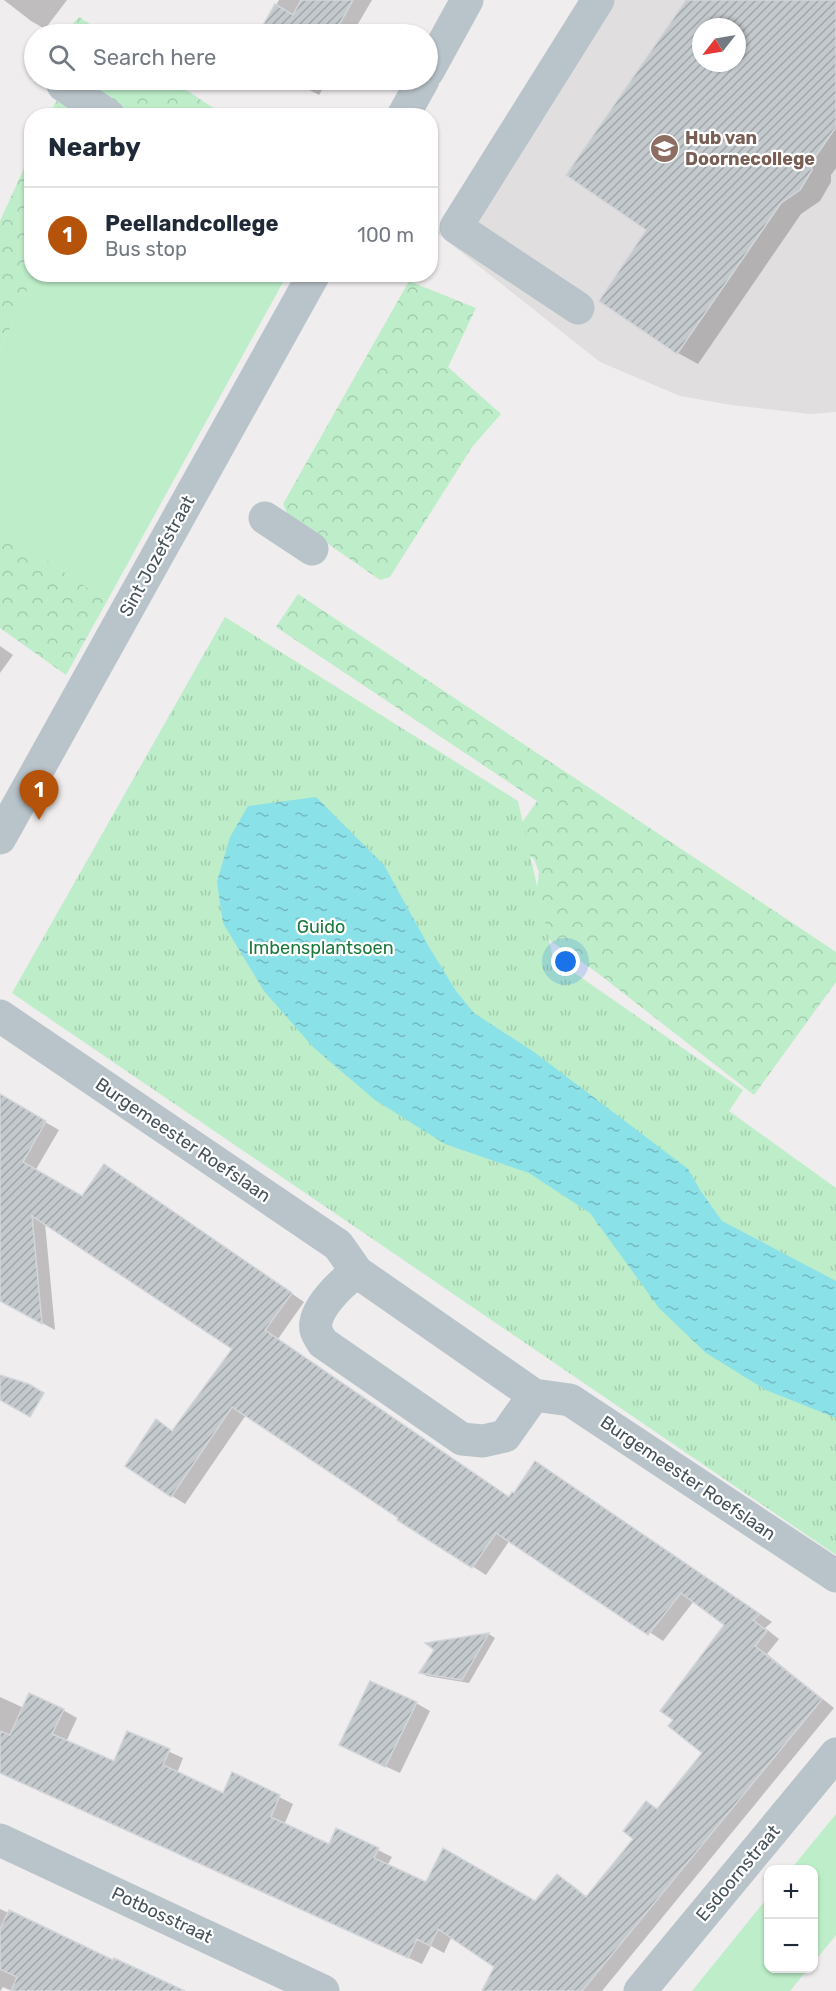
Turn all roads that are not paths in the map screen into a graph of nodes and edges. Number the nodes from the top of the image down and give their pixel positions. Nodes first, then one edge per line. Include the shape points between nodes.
1 (467, 0) edge
2 (598, 0) edge
3 (438, 53) edge
4 (69, 90) edge
5 (417, 90) edge
6 (97, 108) edge
7 (407, 108) edge
8 (310, 282) edge
9 (578, 308) dead end
10 (264, 518) dead end
11 (312, 549) dead end
12 (0, 838) edge
13 (0, 1016) edge
14 (357, 1272) junction
15 (534, 1395) junction
16 (836, 1576) edge
17 (836, 1754) edge
18 (0, 1840) edge
19 (323, 1991) edge
20 (640, 1991) edge

1 - 3 street
2 - 9 street via 456,227
4 - 6 street
5 - 7 street
8 - 12 street, Sint Jozefstraat
10 - 11 street
13 - 14 street, Burgemeester Roefslaan via 338,1245
14 - 15 street, Burgemeester Roefslaan
14 - 15 street via 341,1282 319,1312 316,1329 323,1344 462,1439 483,1442 505,1436
15 - 16 street, Burgemeester Roefslaan via 570,1400
17 - 20 street, Esdoornstraat
18 - 19 street, Potbosstraat

